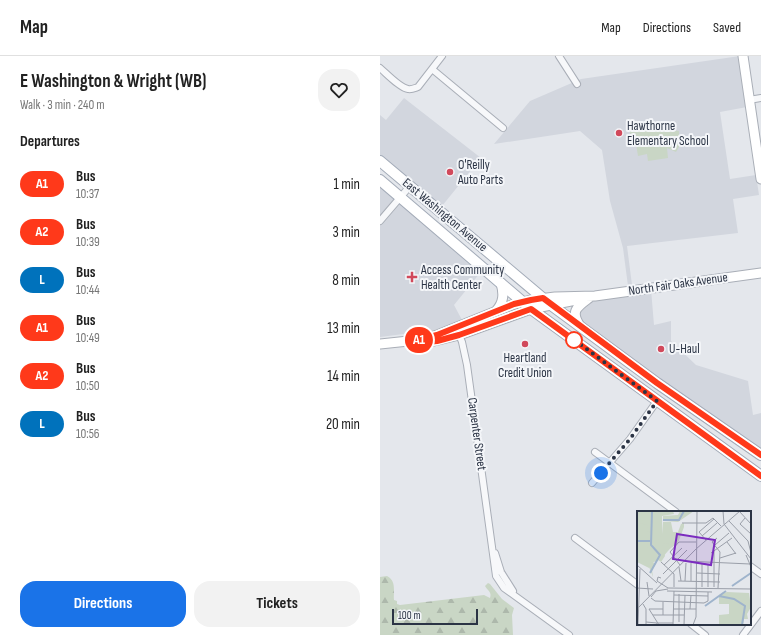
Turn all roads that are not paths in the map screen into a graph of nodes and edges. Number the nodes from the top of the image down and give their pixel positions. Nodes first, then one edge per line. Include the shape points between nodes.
1 (442, 56) edge
2 (559, 56) edge
3 (743, 56) edge
4 (380, 68) edge
5 (432, 69) junction
6 (578, 84) dead end
7 (761, 98) edge
8 (748, 100) junction
9 (503, 128) dead end
10 (380, 161) edge
11 (761, 179) edge
12 (380, 180) edge
13 (410, 186) junction
14 (400, 196) junction
15 (380, 220) edge
16 (761, 272) edge
17 (501, 282) junction
18 (592, 297) junction
19 (543, 298) junction
20 (523, 302) junction
21 (551, 305) junction
22 (531, 309) junction
23 (496, 311) junction
24 (580, 327) junction
25 (458, 331) junction
26 (380, 344) edge
27 (657, 401) junction
28 (595, 452) dead end
29 (761, 455) edge
30 (610, 463) junction
31 (761, 476) edge
32 (592, 483) dead end
33 (675, 511) edge
34 (575, 538) dead end
35 (751, 567) edge
36 (761, 574) edge
37 (637, 584) edge
38 (761, 611) edge
39 (751, 624) edge
40 (692, 625) edge
41 (750, 625) edge
42 (569, 635) edge
43 (705, 635) edge
44 (743, 635) edge

1 - 5 street
2 - 6 street
3 - 8 street
4 - 5 street via 408,89 418,87
5 - 9 street
7 - 8 street
8 - 11 street
10 - 13 main road, East Washington Avenue
12 - 14 main road, East Washington Avenue
13 - 14 street
13 - 19 main road, East Washington Avenue
14 - 15 street
14 - 17 main road, East Washington Avenue
16 - 18 street, North Fair Oaks Avenue
17 - 20 main road, East Washington Avenue
17 - 23 street via 503,298
18 - 19 street, North Fair Oaks Avenue via 585,295
18 - 21 street, North Fair Oaks Avenue
18 - 24 street via 578,306 575,312
19 - 20 street, North Fair Oaks Avenue
19 - 21 main road, East Washington Avenue
20 - 22 main road, East Washington Avenue
20 - 23 street, North Fair Oaks Avenue
21 - 22 street, North Fair Oaks Avenue
21 - 24 main road, East Washington Avenue
22 - 25 street, North Fair Oaks Avenue
22 - 27 main road, East Washington Avenue
23 - 25 street, North Fair Oaks Avenue
24 - 29 main road, East Washington Avenue
25 - 26 street via 437,341
25 - 42 street, Carpenter Street via 467,365 496,576 501,585
27 - 30 street
27 - 31 main road, East Washington Avenue
28 - 30 street
30 - 32 street
30 - 33 street
34 - 37 street
35 - 36 street
38 - 39 street
40 - 43 street
41 - 44 street

